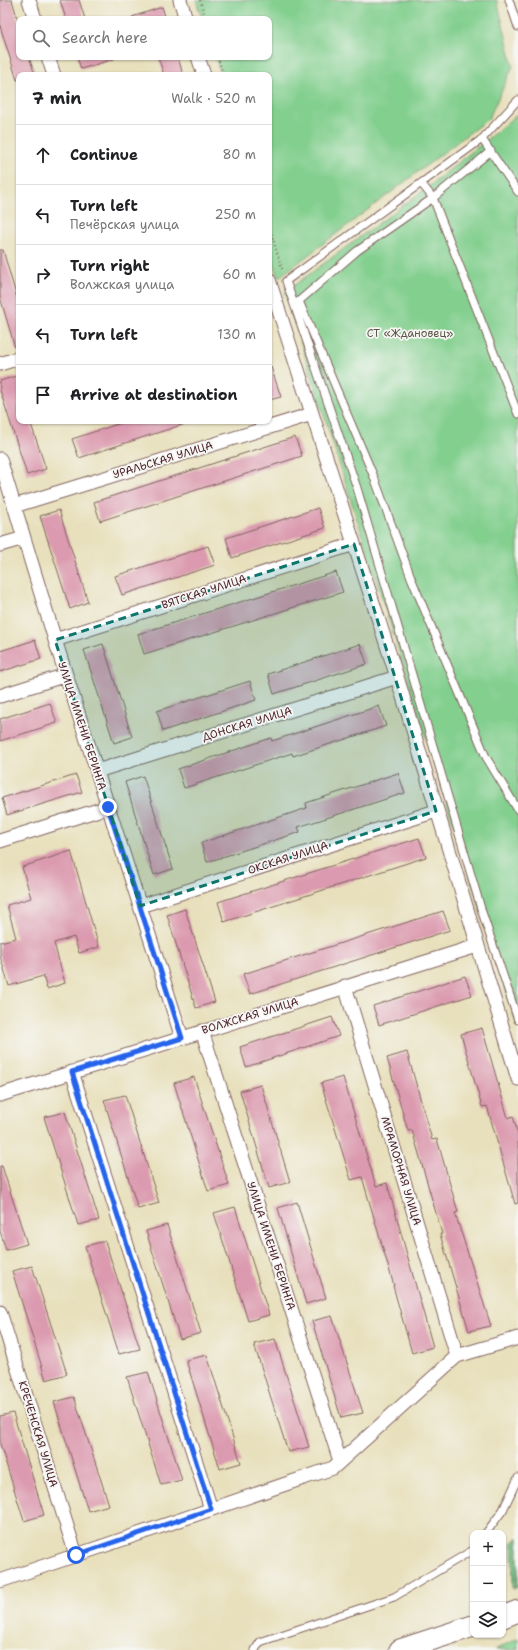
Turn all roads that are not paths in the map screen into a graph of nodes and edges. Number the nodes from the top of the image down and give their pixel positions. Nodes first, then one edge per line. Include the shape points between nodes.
1 (29, 0) edge
2 (180, 0) edge
3 (510, 0) edge
4 (34, 16) edge
5 (185, 16) edge
6 (518, 27) edge
7 (49, 60) edge
8 (199, 60) edge
9 (53, 72) edge
10 (203, 72) edge
11 (518, 100) edge
12 (482, 139) junction
13 (491, 151) junction
14 (422, 183) junction
15 (518, 192) edge
16 (433, 198) junction
17 (272, 289) edge
18 (16, 359) edge
19 (0, 364) edge
20 (312, 414) junction
21 (518, 414) edge
22 (0, 459) edge
23 (14, 506) junction
24 (24, 538) junction
25 (354, 544) junction
26 (0, 545) edge
27 (55, 640) junction
28 (66, 675) junction
29 (397, 677) junction
30 (0, 696) edge
31 (97, 771) junction
32 (108, 807) junction
33 (518, 810) edge
34 (436, 811) junction
35 (0, 841) edge
36 (140, 906) junction
37 (477, 946) junction
38 (345, 986) junction
39 (518, 1020) edge
40 (202, 1031) junction
41 (182, 1038) junction
42 (72, 1072) junction
43 (518, 1079) edge
44 (0, 1095) edge
45 (0, 1312) edge
46 (518, 1338) edge
47 (457, 1356) junction
48 (340, 1462) junction
49 (518, 1478) edge
50 (211, 1509) junction
51 (488, 1530) edge
52 (470, 1552) edge
53 (76, 1555) junction
54 (0, 1581) edge
55 (518, 1611) edge
56 (506, 1616) edge
57 (470, 1627) edge
58 (256, 1650) edge
59 (400, 1650) edge

1 - 4 street
2 - 5 street
3 - 6 lane
7 - 9 street
8 - 10 street
11 - 12 lane
12 - 13 lane
12 - 14 lane
13 - 15 lane
13 - 16 lane
14 - 16 lane
14 - 39 lane via 286,281 357,488 482,912
16 - 21 lane
16 - 33 lane via 357,251 299,301 374,477 412,580 483,750
17 - 20 street
18 - 19 street
20 - 23 street, УРАЛЬСКАЯ УЛИЦА
20 - 25 street
22 - 23 street, УЛИЦА ИМЕНИ БЕРИНГА
23 - 24 street, УЛИЦА ИМЕНИ БЕРИНГА
24 - 26 street
24 - 27 street, УЛИЦА ИМЕНИ БЕРИНГА
25 - 27 street, ВЯТСКАЯ УЛИЦА
25 - 29 street
27 - 28 street, УЛИЦА ИМЕНИ БЕРИНГА
28 - 30 street
28 - 31 street, УЛИЦА ИМЕНИ БЕРИНГА
29 - 31 street, ДОНСКАЯ УЛИЦА
29 - 34 street
31 - 32 street, УЛИЦА ИМЕНИ БЕРИНГА
32 - 35 street
32 - 36 street, УЛИЦА ИМЕНИ БЕРИНГА
34 - 36 street, ОКСКАЯ УЛИЦА
34 - 37 street
36 - 41 street, УЛИЦА ИМЕНИ БЕРИНГА
37 - 38 street, ВОЛЖСКАЯ УЛИЦА
37 - 43 street
38 - 40 street, ВОЛЖСКАЯ УЛИЦА
38 - 47 street, МРАМОРНАЯ УЛИЦА
40 - 41 street, ВОЛЖСКАЯ УЛИЦА
40 - 48 street, УЛИЦА ИМЕНИ БЕРИНГА
41 - 42 street, ВОЛЖСКАЯ УЛИЦА
42 - 44 street, ВОЛЖСКАЯ УЛИЦА
42 - 50 street
45 - 53 street, КРЕЧЕНСКАЯ УЛИЦА
46 - 47 street
47 - 48 street
48 - 50 street via 333,1468
49 - 51 lane via 503,1510
50 - 53 street
52 - 58 lane via 394,1597 260,1642
53 - 54 street
55 - 56 main road
57 - 59 main road

